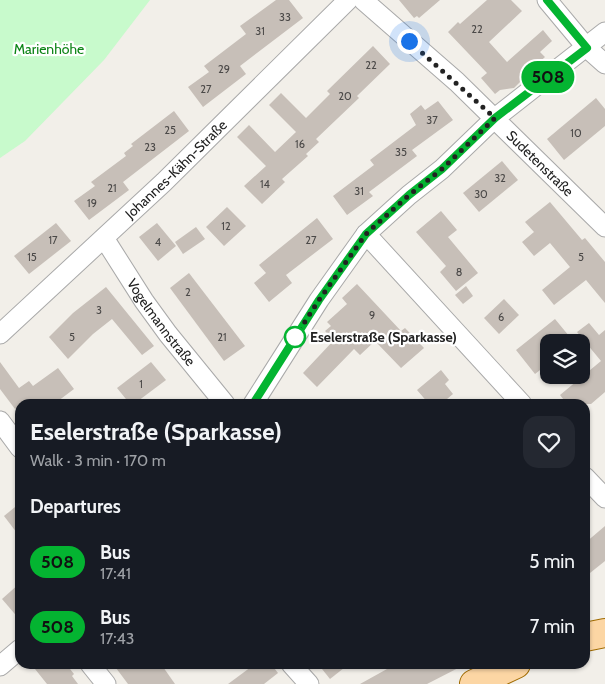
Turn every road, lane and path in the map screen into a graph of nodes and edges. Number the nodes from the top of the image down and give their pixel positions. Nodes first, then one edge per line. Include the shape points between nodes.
1 (348, 0) edge
2 (363, 0) edge
3 (547, 0) edge
4 (605, 32) edge
5 (587, 48) junction
6 (605, 64) edge
7 (495, 118) junction
8 (605, 227) edge
9 (366, 234) junction
10 (104, 238) junction
11 (0, 334) edge
12 (221, 399) edge
13 (256, 399) edge
14 (517, 399) edge
15 (0, 421) edge
16 (15, 441) edge
17 (590, 482) edge
18 (605, 498) edge
19 (605, 633) edge
20 (590, 636) edge
21 (15, 652) edge
22 (1, 661) edge
23 (94, 669) edge
24 (296, 669) edge
25 (506, 669) edge
26 (106, 684) edge
27 (309, 684) edge
28 (474, 684) edge

1 - 10 street, Johannes-Kähn-Straße
2 - 7 street, Sudetenstraße
3 - 5 street
4 - 5 street
5 - 6 street
5 - 7 street
7 - 8 street, Sudetenstraße
7 - 9 street
9 - 13 street via 319,300
9 - 14 street
10 - 11 street, Johannes-Kähn-Straße
10 - 12 street, Vogelmannstraße via 144,301
15 - 16 street
17 - 18 street
19 - 20 main road
21 - 22 street
23 - 26 street
24 - 27 street
25 - 28 main road

